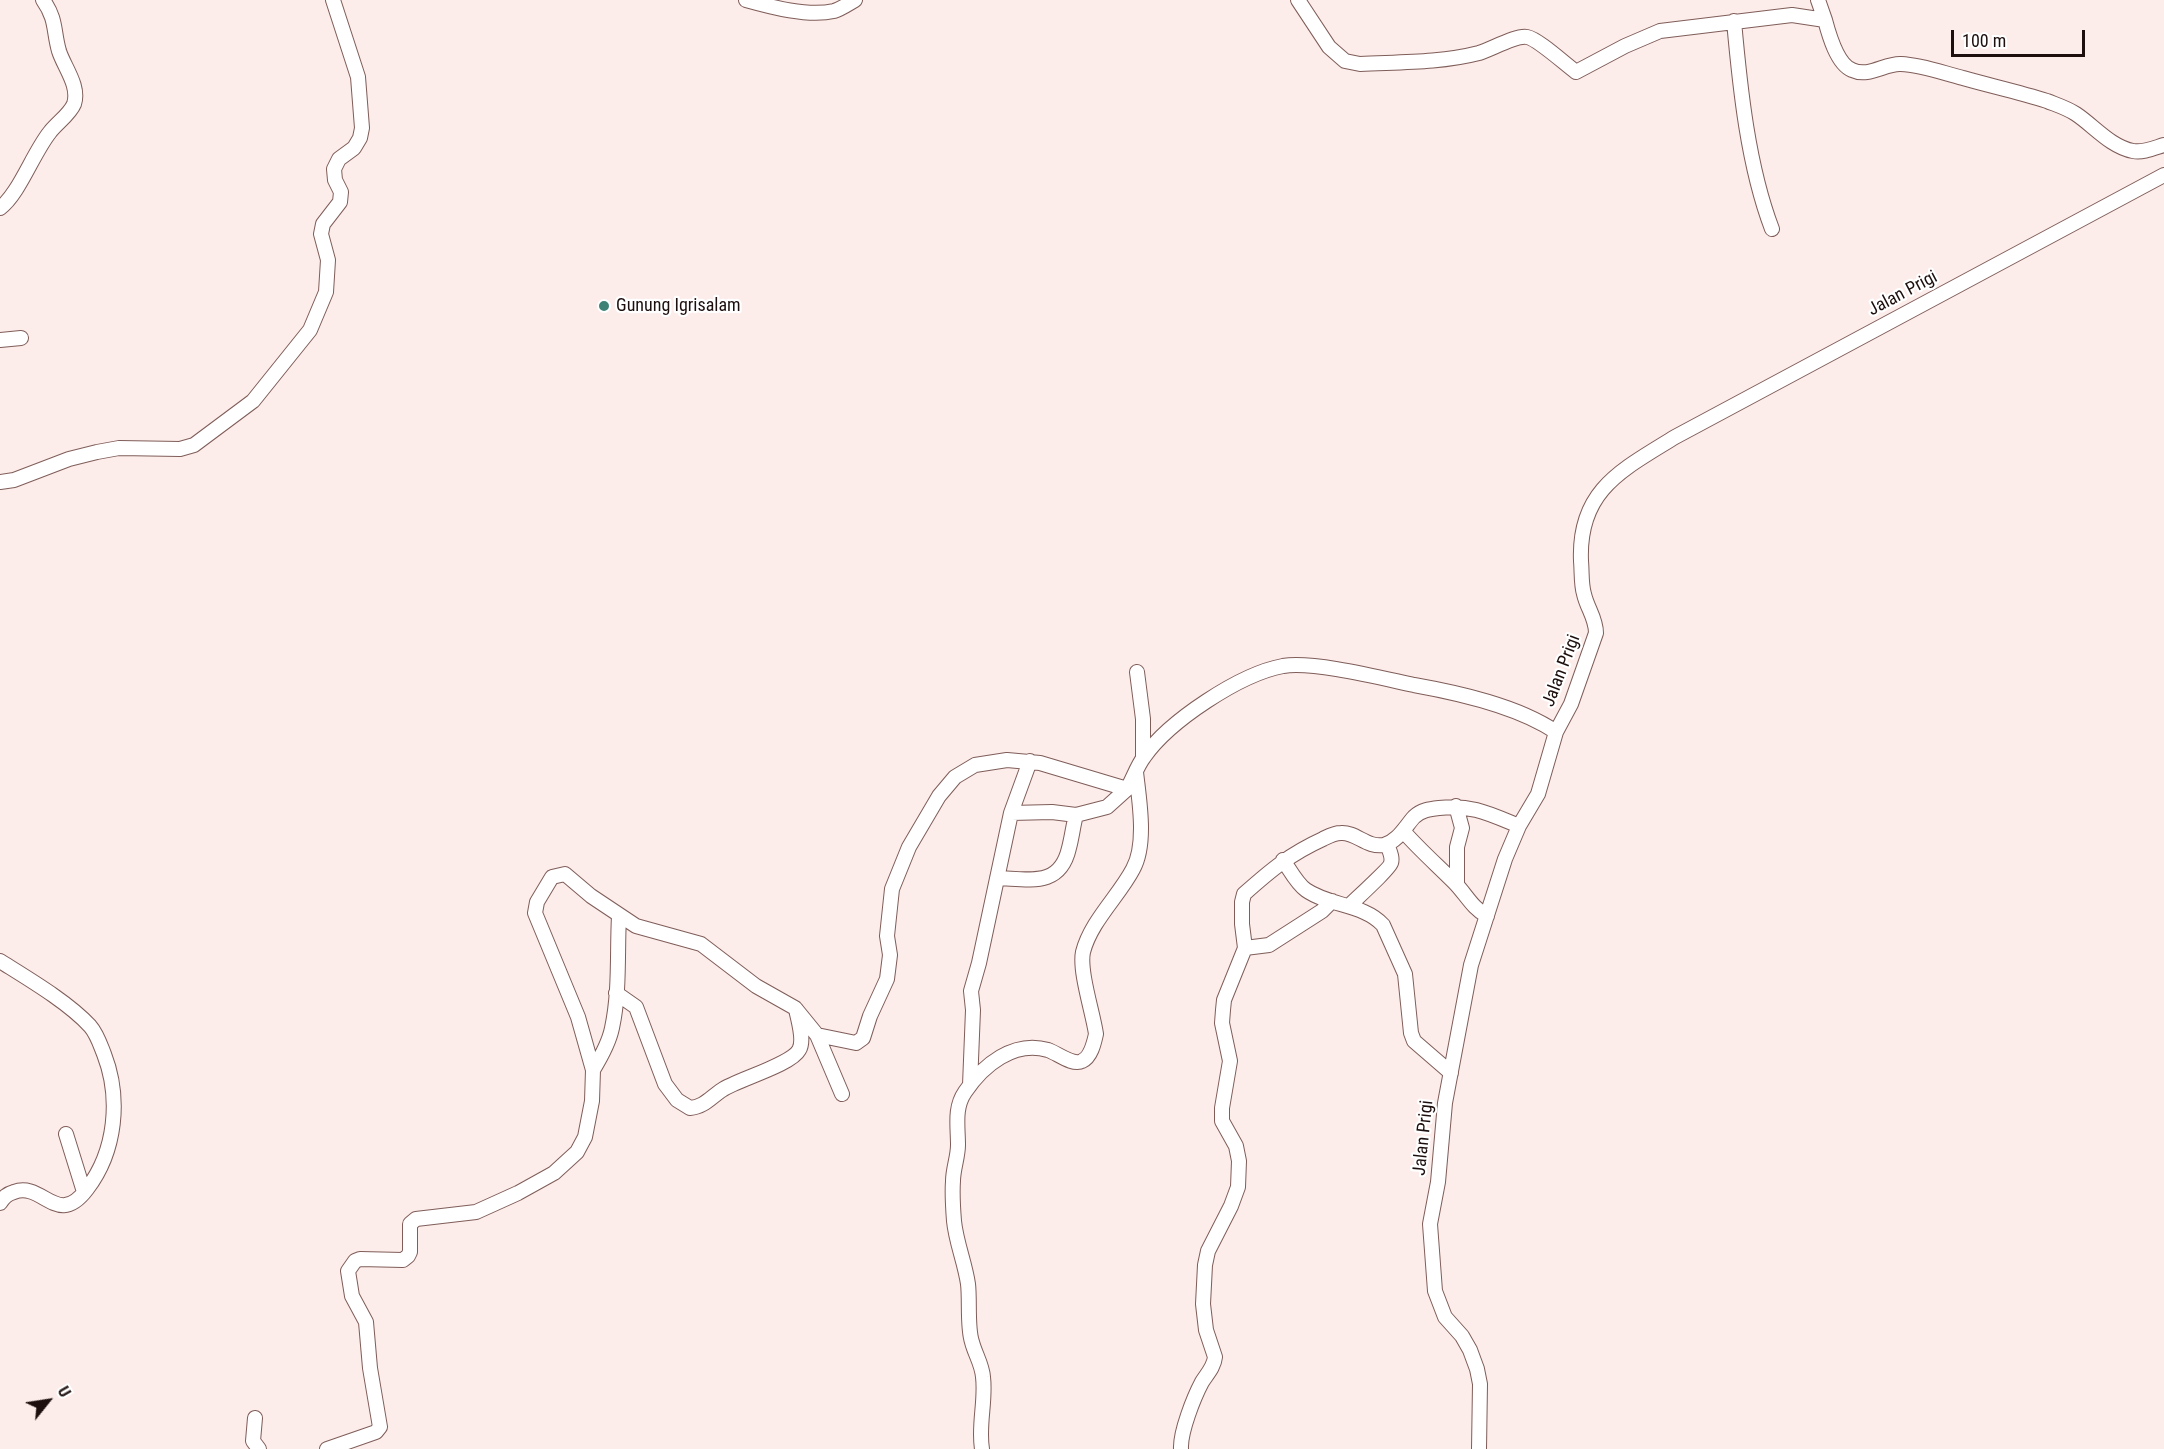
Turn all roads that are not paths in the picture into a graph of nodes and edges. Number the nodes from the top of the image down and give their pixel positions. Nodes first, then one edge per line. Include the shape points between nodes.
1 (43, 0) edge
2 (333, 0) edge
3 (746, 0) edge
4 (855, 0) edge
5 (1298, 0) edge
6 (1818, 0) edge
7 (1825, 20) junction
8 (1734, 21) junction
9 (2164, 145) edge
10 (2164, 175) edge
11 (0, 208) edge
12 (1773, 229) dead end
13 (21, 338) dead end
14 (0, 340) edge
15 (0, 482) edge
16 (1137, 672) dead end
17 (1556, 732) junction
18 (1143, 757) junction
19 (1030, 761) junction
20 (1136, 772) junction
21 (1126, 789) junction
22 (1456, 806) junction
23 (1011, 813) junction
24 (1076, 815) junction
25 (1519, 826) junction
26 (1404, 832) junction
27 (1387, 844) junction
28 (1283, 860) junction
29 (997, 878) junction
30 (1457, 884) junction
31 (1332, 901) junction
32 (1349, 906) junction
33 (619, 916) junction
34 (1487, 916) junction
35 (1245, 948) junction
36 (0, 962) edge
37 (616, 993) junction
38 (795, 1008) junction
39 (817, 1035) junction
40 (593, 1070) junction
41 (1451, 1073) junction
42 (970, 1085) junction
43 (842, 1094) dead end
44 (66, 1134) dead end
45 (84, 1192) junction
46 (0, 1203) edge
47 (255, 1419) dead end
48 (256, 1445) edge
49 (241, 1449) edge
50 (327, 1449) edge
51 (982, 1449) edge
52 (1181, 1449) edge
53 (1479, 1449) edge

1 - 11 street via 55,24 60,54 74,87 74,104 29,164 9,201
2 - 15 street via 358,77 362,128 354,148 334,168 340,202 323,224 321,234 328,260 326,292 310,330 253,401 194,445 97,452
3 - 4 street via 783,10 819,12 835,11
5 - 8 street via 1329,47 1346,60 1360,63 1448,59 1526,37 1576,72 1660,31
6 - 7 street
7 - 8 street via 1792,15
7 - 9 street via 1840,58 1856,72 1899,63 1932,69 2060,106 2132,151
8 - 12 street via 1738,75 1757,179
10 - 17 street, Jalan Prigi via 1675,437 1615,476 1594,500 1584,522 1584,595 1596,623 1596,633 1571,704
13 - 14 street
16 - 18 street
17 - 18 street via 1516,713 1440,690 1338,670 1284,666 1246,680 1203,703 1177,722
17 - 25 street, Jalan Prigi via 1538,794
18 - 20 street
19 - 21 street
19 - 23 street
19 - 39 street via 975,765 946,786 909,847 892,889 887,979 863,1038 856,1043
20 - 21 street
20 - 42 street via 1140,808 1138,856 1083,953 1082,966 1096,1034 1094,1045 1088,1056 1077,1062 1047,1050 1011,1052 990,1063
21 - 24 street via 1107,807
22 - 25 street via 1475,808
22 - 26 street via 1424,810
22 - 30 street via 1462,828 1457,847
23 - 24 street
23 - 29 street
24 - 29 street via 1059,870 1044,879
25 - 34 street, Jalan Prigi
26 - 27 street
26 - 30 street
27 - 28 street via 1374,846 1344,832 1336,833
27 - 32 street via 1389,869
28 - 31 street via 1304,889
28 - 35 street via 1244,894
29 - 42 street via 971,991 974,1010
30 - 34 street via 1472,905
31 - 32 street
31 - 35 street via 1269,945
32 - 41 street via 1383,925 1405,974 1414,1041
33 - 37 street
33 - 38 street via 636,926 701,944 756,986
33 - 40 street via 561,873 552,877 535,909 578,1017
34 - 41 street, Jalan Prigi via 1464,995
35 - 52 street via 1222,1010 1230,1061 1222,1121 1236,1146 1238,1187 1208,1251 1203,1304 1215,1362 1201,1384
36 - 45 street via 89,1025 107,1062 115,1100 112,1127 104,1156
37 - 38 street via 636,1006 665,1084 677,1100 690,1108 795,1055 801,1041
37 - 40 street via 612,1029
38 - 39 street
39 - 43 street
40 - 50 street via 585,1137 577,1152 554,1173 476,1212 416,1219 410,1224 411,1248 403,1260 358,1260 349,1267 352,1296 366,1322 380,1427 376,1432
41 - 53 street, Jalan Prigi via 1430,1224 1435,1292 1445,1317 1462,1336 1477,1368
42 - 51 street via 959,1103 952,1181 954,1223 968,1282 971,1342 983,1376
44 - 45 street
45 - 46 street via 69,1204 56,1205 22,1189 8,1194
47 - 48 street
48 - 49 street

